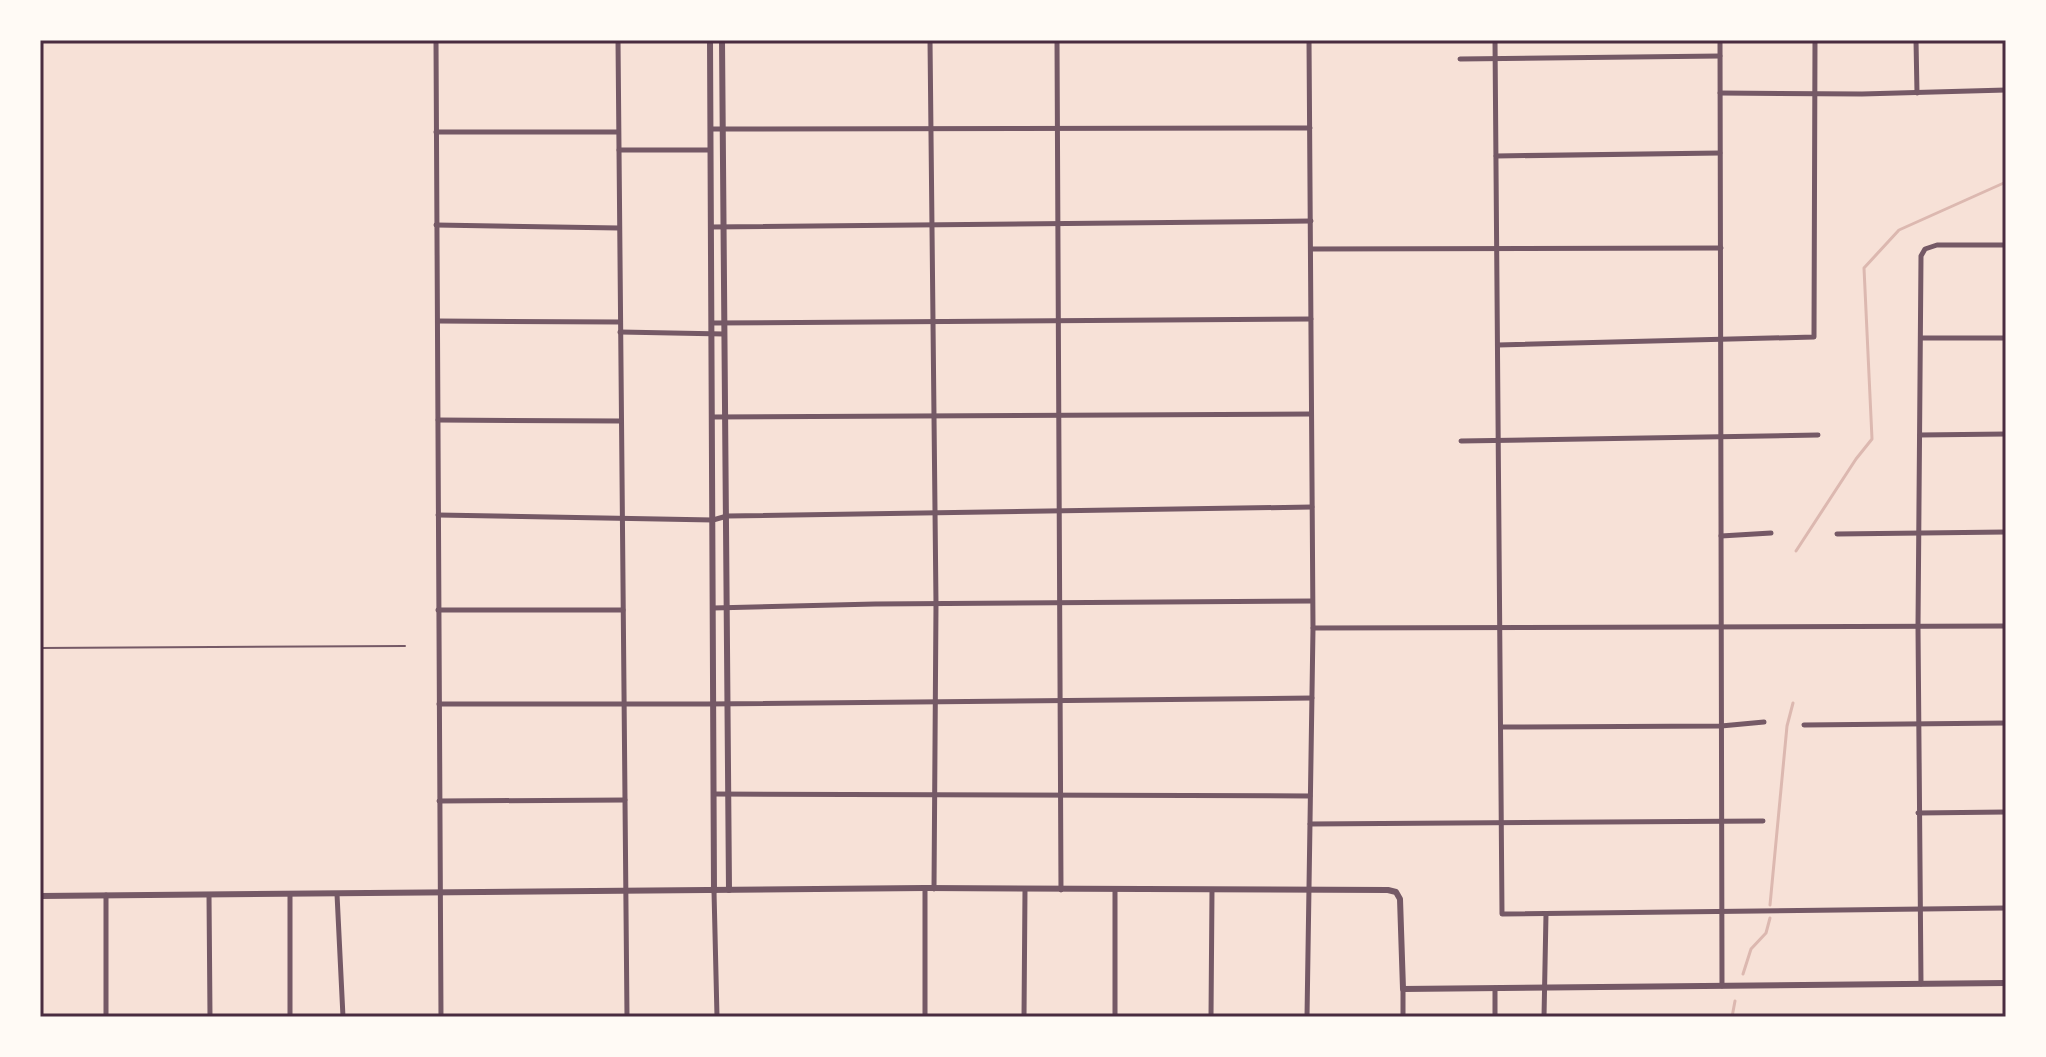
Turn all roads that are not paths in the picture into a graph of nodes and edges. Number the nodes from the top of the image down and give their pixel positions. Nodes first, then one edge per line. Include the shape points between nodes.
1 (436, 40) edge
2 (618, 40) edge
3 (710, 40) edge
4 (722, 40) edge
5 (930, 40) edge
6 (1057, 40) edge
7 (1309, 40) edge
8 (1495, 40) edge
9 (1720, 40) edge
10 (1815, 40) edge
11 (1916, 40) edge
12 (1720, 56) junction
13 (1495, 58) junction
14 (1460, 59) dead end
15 (2006, 90) edge
16 (1720, 93) junction
17 (1917, 93) junction
18 (1815, 94) junction
19 (1310, 128) junction
20 (711, 129) junction
21 (723, 129) junction
22 (1057, 129) junction
23 (932, 130) junction
24 (436, 132) junction
25 (618, 132) junction
26 (619, 150) junction
27 (710, 150) junction
28 (1720, 153) junction
29 (1496, 156) junction
30 (1311, 221) junction
31 (1058, 224) junction
32 (436, 225) junction
33 (711, 227) junction
34 (723, 227) junction
35 (932, 227) junction
36 (619, 228) junction
37 (2006, 245) edge
38 (1497, 248) junction
39 (1721, 248) junction
40 (1311, 249) junction
41 (1311, 319) junction
42 (438, 321) junction
43 (932, 321) junction
44 (1058, 321) junction
45 (620, 322) junction
46 (712, 323) junction
47 (724, 323) junction
48 (620, 332) junction
49 (712, 334) junction
50 (724, 334) junction
51 (1922, 338) junction
52 (2006, 338) edge
53 (1722, 341) junction
54 (1498, 345) junction
55 (1312, 414) junction
56 (1059, 416) junction
57 (712, 417) junction
58 (725, 417) junction
59 (934, 417) junction
60 (438, 420) junction
61 (621, 421) junction
62 (2006, 434) edge
63 (1818, 435) dead end
64 (1920, 435) junction
65 (1720, 438) junction
66 (1498, 440) junction
67 (1461, 441) dead end
68 (1312, 507) junction
69 (935, 512) junction
70 (1059, 512) junction
71 (438, 515) junction
72 (727, 516) junction
73 (622, 518) junction
74 (713, 520) junction
75 (2006, 532) edge
76 (1771, 533) dead end
77 (1919, 533) junction
78 (1837, 534) dead end
79 (1721, 536) junction
80 (1312, 601) junction
81 (1060, 602) junction
82 (936, 604) junction
83 (727, 607) junction
84 (713, 608) junction
85 (438, 610) junction
86 (623, 610) junction
87 (2006, 626) edge
88 (1722, 627) junction
89 (1918, 627) junction
90 (1313, 628) junction
91 (1500, 629) junction
92 (405, 646) dead end
93 (40, 648) edge
94 (1312, 698) junction
95 (936, 700) junction
96 (1060, 701) junction
97 (439, 704) junction
98 (713, 704) junction
99 (727, 704) junction
100 (624, 705) junction
101 (1764, 722) dead end
102 (2006, 723) edge
103 (1918, 724) junction
104 (1804, 725) dead end
105 (1721, 726) junction
106 (1500, 727) junction
107 (728, 792) junction
108 (935, 793) junction
109 (714, 794) junction
110 (1061, 795) junction
111 (1310, 796) junction
112 (625, 800) junction
113 (439, 801) junction
114 (2006, 812) edge
115 (1918, 813) junction
116 (1722, 821) junction
117 (1763, 821) dead end
118 (1501, 822) junction
119 (1310, 824) junction
120 (925, 888) junction
121 (934, 889) junction
122 (729, 890) junction
123 (1025, 890) junction
124 (1061, 890) junction
125 (1212, 890) junction
126 (626, 891) junction
127 (714, 891) junction
128 (1115, 891) junction
129 (1307, 891) junction
130 (440, 893) junction
131 (290, 894) junction
132 (337, 894) junction
133 (106, 895) junction
134 (209, 895) junction
135 (40, 896) edge
136 (2006, 908) edge
137 (1919, 909) junction
138 (1722, 911) junction
139 (1546, 914) junction
140 (2006, 983) edge
141 (1921, 984) junction
142 (1722, 986) junction
143 (1544, 987) junction
144 (1495, 988) junction
145 (1403, 989) junction
146 (106, 1017) edge
147 (210, 1017) edge
148 (290, 1017) edge
149 (343, 1017) edge
150 (441, 1017) edge
151 (627, 1017) edge
152 (717, 1017) edge
153 (925, 1017) edge
154 (1024, 1017) edge
155 (1115, 1017) edge
156 (1211, 1017) edge
157 (1307, 1017) edge
158 (1403, 1017) edge
159 (1495, 1017) edge
160 (1544, 1017) edge

1 - 24 street
2 - 25 street
3 - 20 street
4 - 21 street
5 - 23 street
6 - 22 street
7 - 19 street
8 - 13 street
9 - 12 street
10 - 18 street
11 - 17 street
12 - 13 street
12 - 16 street
13 - 14 street
13 - 29 street
15 - 17 street
16 - 18 street
16 - 28 street
17 - 18 street
18 - 53 street via 1814,337
19 - 22 street
19 - 30 street
20 - 21 street
20 - 27 street
21 - 23 street
21 - 34 street
22 - 23 street
22 - 31 street
23 - 35 street
24 - 25 street
24 - 32 street
25 - 26 street
26 - 27 street
26 - 36 street
27 - 33 street
28 - 29 street
28 - 39 street
29 - 38 street
30 - 31 street
30 - 40 street
31 - 35 street
31 - 44 street
32 - 36 street
32 - 42 street
33 - 34 street
33 - 46 street
34 - 35 street
34 - 47 street
35 - 43 street
36 - 45 street
37 - 51 street via 1925,249 1919,279
38 - 39 street
38 - 40 street
38 - 54 street
39 - 53 street
40 - 41 street
41 - 44 street
41 - 55 street
42 - 45 street
42 - 60 street
43 - 44 street
43 - 47 street
43 - 59 street
44 - 56 street
45 - 48 street
46 - 47 street
46 - 49 street
47 - 50 street
48 - 49 street
48 - 61 street
49 - 50 street
49 - 57 street
50 - 58 street
51 - 52 street
51 - 64 street
53 - 54 street
53 - 65 street
54 - 66 street
55 - 56 street
55 - 68 street
56 - 59 street
56 - 70 street
57 - 58 street
57 - 74 street
58 - 59 street
58 - 72 street
59 - 69 street
60 - 61 street
60 - 71 street
61 - 73 street
62 - 64 street
63 - 65 street
64 - 77 street
65 - 66 street
65 - 79 street
66 - 67 street
66 - 91 street
68 - 70 street
68 - 80 street
69 - 70 street
69 - 72 street
69 - 82 street
70 - 81 street
71 - 73 street
71 - 85 street
72 - 74 street
72 - 83 street
73 - 74 street
73 - 86 street
74 - 84 street
75 - 77 street
76 - 79 street
77 - 78 street
77 - 89 street
79 - 88 street
80 - 81 street
80 - 90 street
81 - 82 street
81 - 96 street
82 - 83 street
82 - 95 street
83 - 84 street
83 - 99 street
84 - 98 street
85 - 86 street
85 - 97 street
86 - 100 street
87 - 89 street
88 - 89 street
88 - 91 street
88 - 105 street
89 - 103 street
90 - 91 street
90 - 94 street
91 - 106 street
92 - 93 lane
94 - 96 street
94 - 111 street
95 - 96 street
95 - 99 street
95 - 108 street
96 - 110 street
97 - 100 street
97 - 113 street
98 - 99 street
98 - 100 street
98 - 109 street
99 - 107 street
100 - 112 street
101 - 105 street
102 - 103 street
103 - 104 street
103 - 115 street
105 - 106 street
105 - 116 street
106 - 118 street
107 - 108 street
107 - 109 street
107 - 122 street
108 - 110 street
108 - 121 street
109 - 127 street
110 - 111 street
110 - 124 street
111 - 119 street
112 - 113 street
112 - 126 street
113 - 130 street
114 - 115 street
115 - 137 street
116 - 117 street
116 - 118 street
116 - 138 street
118 - 119 street
118 - 139 street via 1502,914
119 - 129 street
120 - 121 street
120 - 122 street
120 - 153 street
121 - 123 street
122 - 127 street
123 - 124 street
123 - 154 street
124 - 128 street
125 - 128 street
125 - 129 street
125 - 156 street
126 - 127 street
126 - 130 street
126 - 151 street
127 - 152 street
128 - 155 street
129 - 145 street via 1396,892
129 - 157 street
130 - 132 street
130 - 150 street
131 - 132 street
131 - 134 street
131 - 148 street
132 - 149 street
133 - 134 street
133 - 135 street
133 - 146 street
134 - 147 street
136 - 137 street
137 - 138 street
137 - 141 street
138 - 139 street
138 - 142 street
139 - 143 street
140 - 141 street
141 - 142 street
142 - 143 street
143 - 144 street
143 - 160 street
144 - 145 street
144 - 159 street
145 - 158 street

